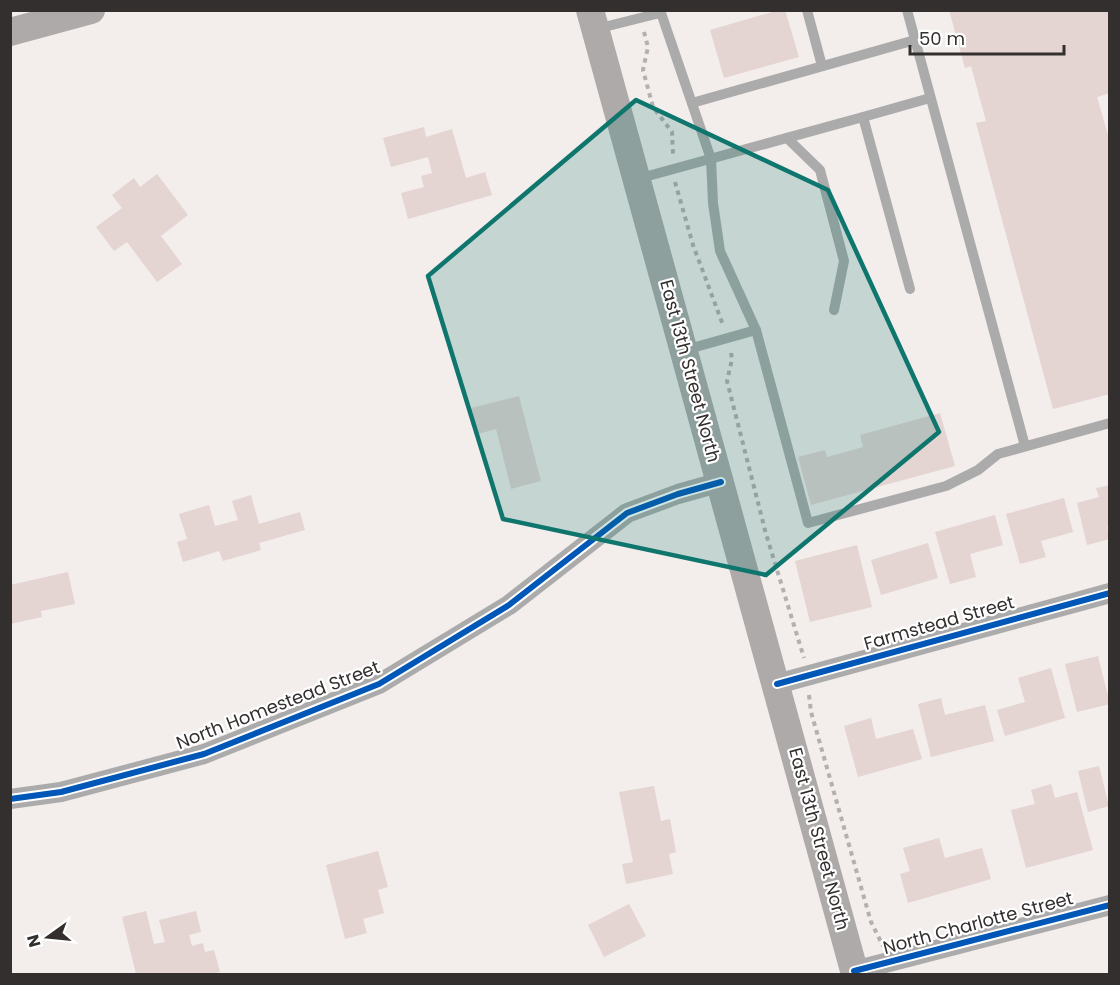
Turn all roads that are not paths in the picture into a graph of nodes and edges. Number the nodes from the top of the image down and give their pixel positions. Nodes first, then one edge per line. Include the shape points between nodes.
1 (91, 10) edge
2 (807, 10) edge
3 (906, 10) edge
4 (660, 12) edge
5 (593, 20) edge
6 (20, 27) edge
7 (915, 40) junction
8 (822, 66) junction
9 (930, 98) junction
10 (692, 103) junction
11 (863, 117) junction
12 (787, 138) junction
13 (711, 159) junction
14 (637, 179) junction
15 (910, 289) dead end
16 (834, 310) dead end
17 (756, 330) junction
18 (684, 350) junction
19 (1110, 423) edge
20 (1025, 446) junction
21 (721, 482) junction
22 (1110, 593) edge
23 (777, 684) junction
24 (10, 799) edge
25 (1110, 905) edge
26 (855, 973) edge

1 - 6 main road
2 - 8 lane
3 - 7 lane
4 - 5 lane via 641,18
4 - 10 lane
5 - 14 main road, East 13th Street North
7 - 8 lane
7 - 9 lane
8 - 10 lane
9 - 11 lane
9 - 20 lane
10 - 13 lane
11 - 12 lane
11 - 15 lane
12 - 13 lane
12 - 16 lane via 820,170 843,261
13 - 14 lane
13 - 17 lane via 720,251
14 - 18 main road, East 13th Street North
17 - 18 lane
17 - 20 lane via 808,523 946,486 978,470 998,454
18 - 21 main road, East 13th Street North
19 - 20 lane
21 - 23 main road, East 13th Street North
21 - 24 street, North Homestead Street via 627,513 509,605 379,684 204,754 61,792
22 - 23 street, Farmstead Street
23 - 26 main road, East 13th Street North
25 - 26 street, North Charlotte Street

